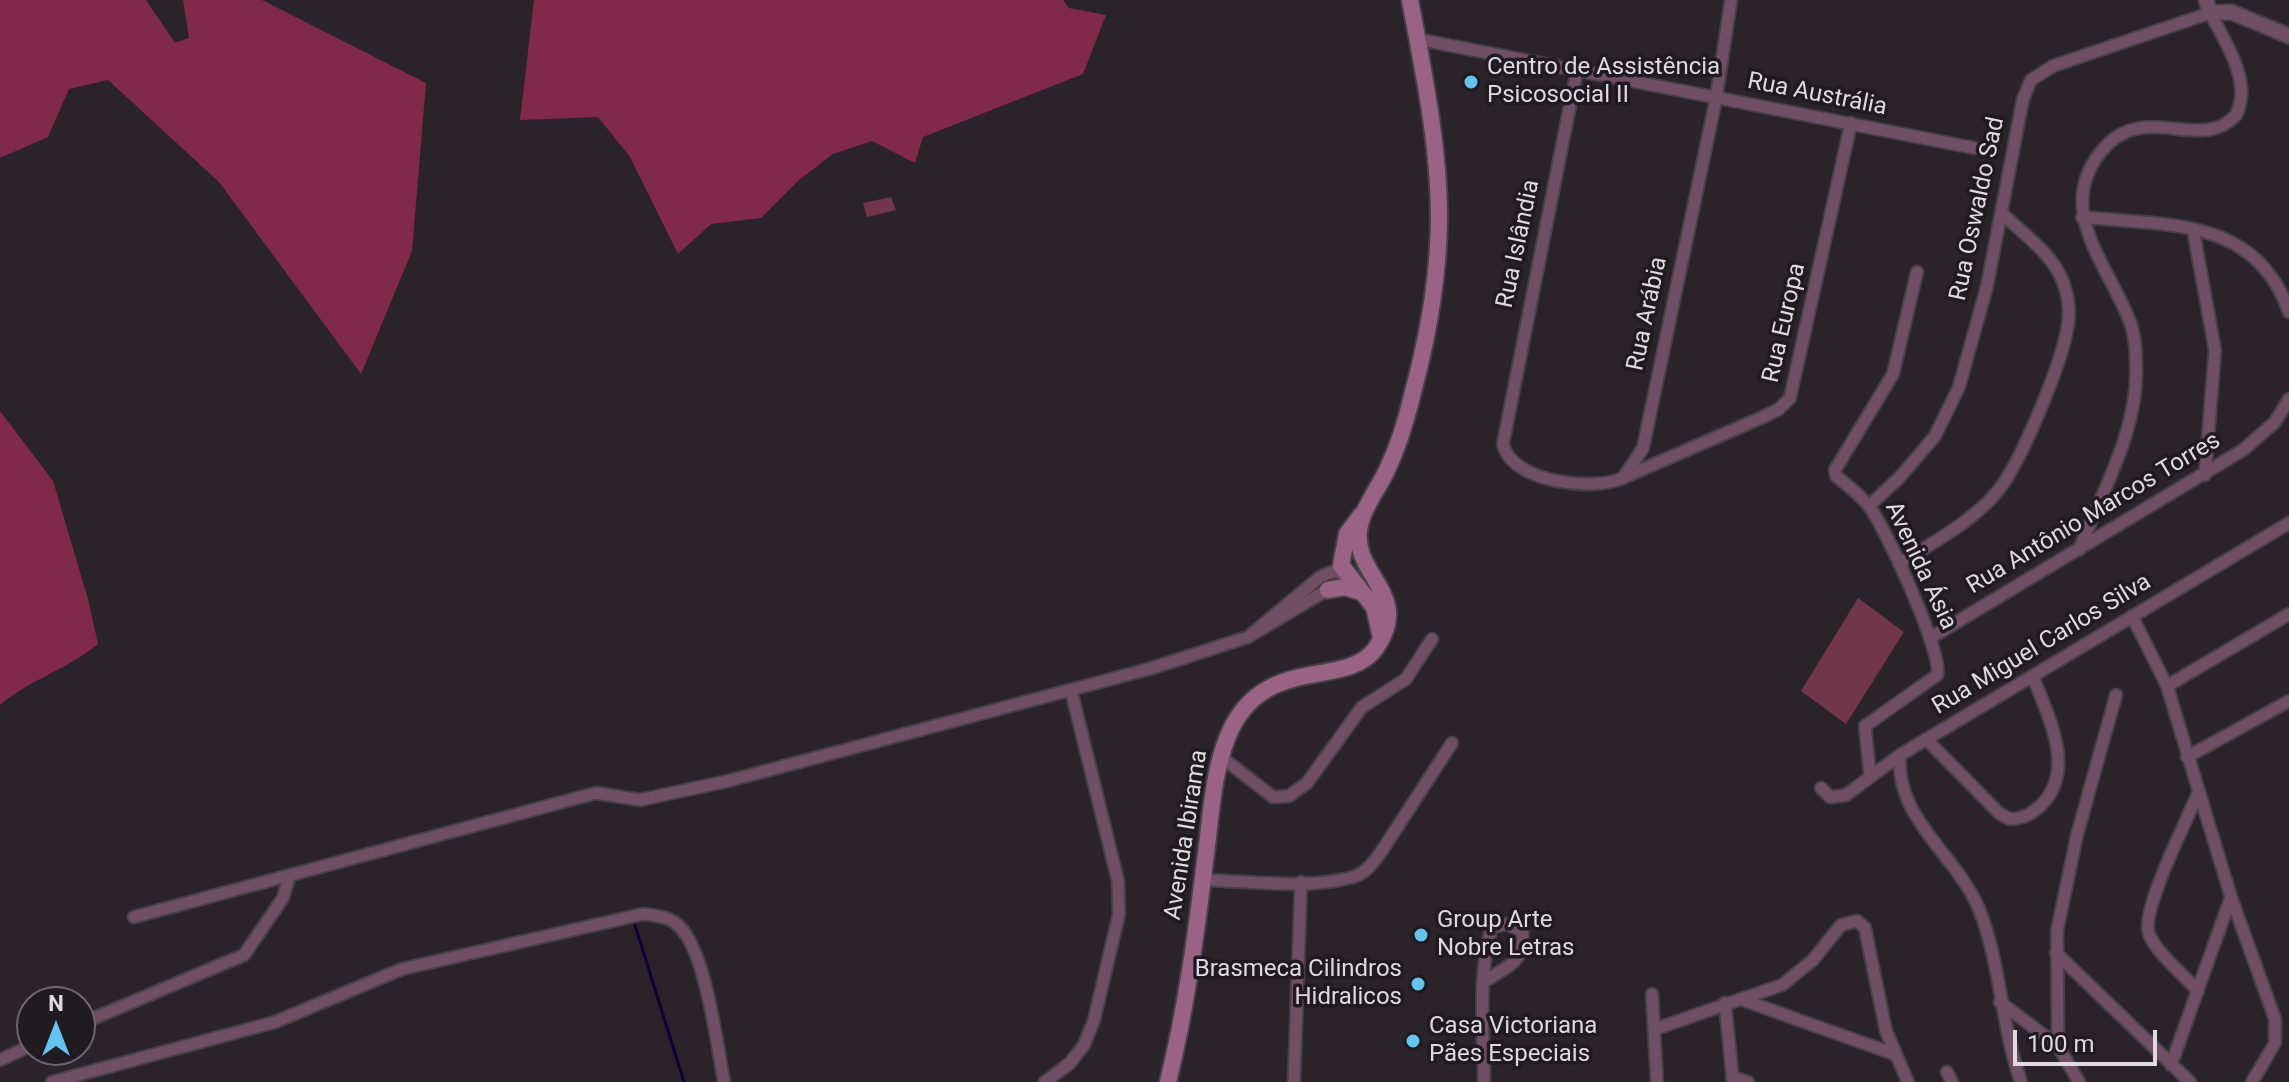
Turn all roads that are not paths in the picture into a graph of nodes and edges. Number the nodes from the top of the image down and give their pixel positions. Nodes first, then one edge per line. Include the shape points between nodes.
1 (1410, 0) edge
2 (1731, 0) edge
3 (2208, 6) edge
4 (2289, 36) edge
5 (1417, 39) junction
6 (1577, 70) junction
7 (1716, 99) junction
8 (1851, 123) junction
9 (1974, 148) dead end
10 (2003, 214) junction
11 (2082, 217) junction
12 (2193, 229) junction
13 (1917, 272) dead end
14 (2289, 312) edge
15 (2289, 399) edge
16 (2289, 416) edge
17 (2275, 422) junction
18 (2205, 475) junction
19 (1623, 478) junction
20 (1869, 506) junction
21 (1364, 512) junction
22 (2289, 523) edge
23 (1358, 542) junction
24 (2079, 550) junction
25 (1899, 564) junction
26 (1344, 573) junction
27 (1374, 575) junction
28 (1328, 590) junction
29 (1361, 592) junction
30 (2289, 614) edge
31 (2132, 616) junction
32 (1248, 637) junction
33 (1932, 637) junction
34 (1381, 639) junction
35 (1432, 639) dead end
36 (2033, 677) junction
37 (2167, 686) junction
38 (1071, 690) junction
39 (2116, 695) dead end
40 (2289, 701) edge
41 (1926, 739) junction
42 (1452, 743) dead end
43 (1900, 755) junction
44 (1220, 756) junction
45 (2187, 757) junction
46 (1870, 775) junction
47 (1821, 788) dead end
48 (2198, 793) junction
49 (289, 877) junction
50 (1203, 880) junction
51 (1301, 882) junction
52 (2231, 897) junction
53 (134, 917) dead end
54 (2056, 953) junction
55 (1485, 981) junction
56 (2198, 991) junction
57 (1652, 994) dead end
58 (1740, 999) junction
59 (2000, 1002) junction
60 (1725, 1003) junction
61 (96, 1017) edge
62 (1655, 1029) junction
63 (2058, 1046) junction
64 (1894, 1054) junction
65 (2171, 1065) junction
66 (1732, 1080) edge
67 (52, 1082) edge
68 (724, 1082) edge
69 (1045, 1082) edge
70 (1168, 1082) edge
71 (1294, 1082) edge
72 (1484, 1082) edge
73 (1657, 1082) edge
74 (1748, 1082) edge
75 (1908, 1082) edge
76 (2021, 1082) edge
77 (2079, 1082) edge
78 (2190, 1082) edge
79 (2252, 1082) edge

1 - 5 main road
2 - 7 street, Rua Arábia
3 - 4 street
3 - 10 street, Rua Oswaldo Sad via 2053,66 2031,80
3 - 11 street via 2240,80 2236,115 2211,131 2147,125 2123,133 2108,144 2089,172
5 - 6 street, Rua Austrália
5 - 21 main road via 1436,163 1436,277 1402,430
6 - 7 street, Rua Austrália
6 - 19 street, Rua Islândia via 1503,444 1509,458 1553,480 1589,487
7 - 8 street, Rua Austrália
7 - 19 street, Rua Arábia via 1643,448
8 - 9 street, Rua Austrália
8 - 19 street, Rua Europa via 1790,398 1771,413
10 - 20 street, Rua Oswaldo Sad via 1950,409 1925,449
10 - 25 street via 2059,273 2069,314 2063,345 2012,472 1959,525
11 - 12 street
11 - 24 street via 2091,246 2129,318 2137,367 2132,415
12 - 14 street via 2242,246 2271,278
12 - 18 street via 2215,350
13 - 20 street, Avenida Ásia via 1893,374 1835,470
15 - 17 street, Rua Antônio Marcos Torres
16 - 17 street, Rua Antônio Marcos Torres
17 - 18 street, Rua Antônio Marcos Torres
18 - 24 street, Rua Antônio Marcos Torres
20 - 25 street, Avenida Ásia
21 - 23 main road
21 - 26 main road via 1344,542
22 - 31 street, Rua Miguel Carlos Silva
23 - 26 main road
23 - 27 main road
24 - 33 street, Rua Antônio Marcos Torres
25 - 33 street, Avenida Ásia
26 - 27 main road
26 - 28 street
26 - 29 main road
26 - 32 street via 1320,577
27 - 34 main road via 1388,604 1388,627
28 - 29 main road via 1345,587
28 - 32 street
29 - 34 main road via 1374,607
30 - 37 street
31 - 36 street, Rua Miguel Carlos Silva
31 - 37 street
32 - 38 street
33 - 46 street, Avenida Ásia via 1940,666 1937,675 1865,726
34 - 44 main road, Avenida Ibirama via 1361,662 1292,677 1268,688 1237,717
35 - 44 street via 1406,679 1362,707 1298,791 1273,797
36 - 41 street, Rua Miguel Carlos Silva
36 - 41 street via 2056,738 2058,769 2051,795 2029,815 2010,819 2000,814
37 - 45 street
38 - 49 street via 655,797 640,800 596,793
38 - 69 street via 1120,898 1089,1032 1070,1063
39 - 54 street via 2077,835
40 - 45 street
41 - 43 street, Rua Miguel Carlos Silva
42 - 51 street via 1369,868 1356,876
43 - 46 street, Rua Miguel Carlos Silva
43 - 59 street via 1899,778 1907,803 1979,910
44 - 50 main road, Avenida Ibirama
45 - 48 street
46 - 47 street, Rua Miguel Carlos Silva via 1837,798
48 - 52 street
48 - 56 street via 2147,928
49 - 53 street
49 - 61 street via 283,898 244,955
50 - 51 street
50 - 70 main road, Avenida Ibirama
51 - 71 street
52 - 56 street
52 - 79 street via 2278,1031
54 - 63 street
54 - 65 street
55 - 55 street via 1520,957 1522,931 1507,924 1492,927
55 - 72 street
56 - 65 street
57 - 62 street
58 - 60 street
58 - 64 street
58 - 64 street via 1790,980 1841,925 1857,921 1865,928
59 - 63 street
59 - 76 street
60 - 62 street
60 - 66 street
62 - 73 street
63 - 77 street
64 - 75 street
65 - 78 street
66 - 74 street
67 - 68 street via 275,1022 402,969 643,914 673,921 691,943

